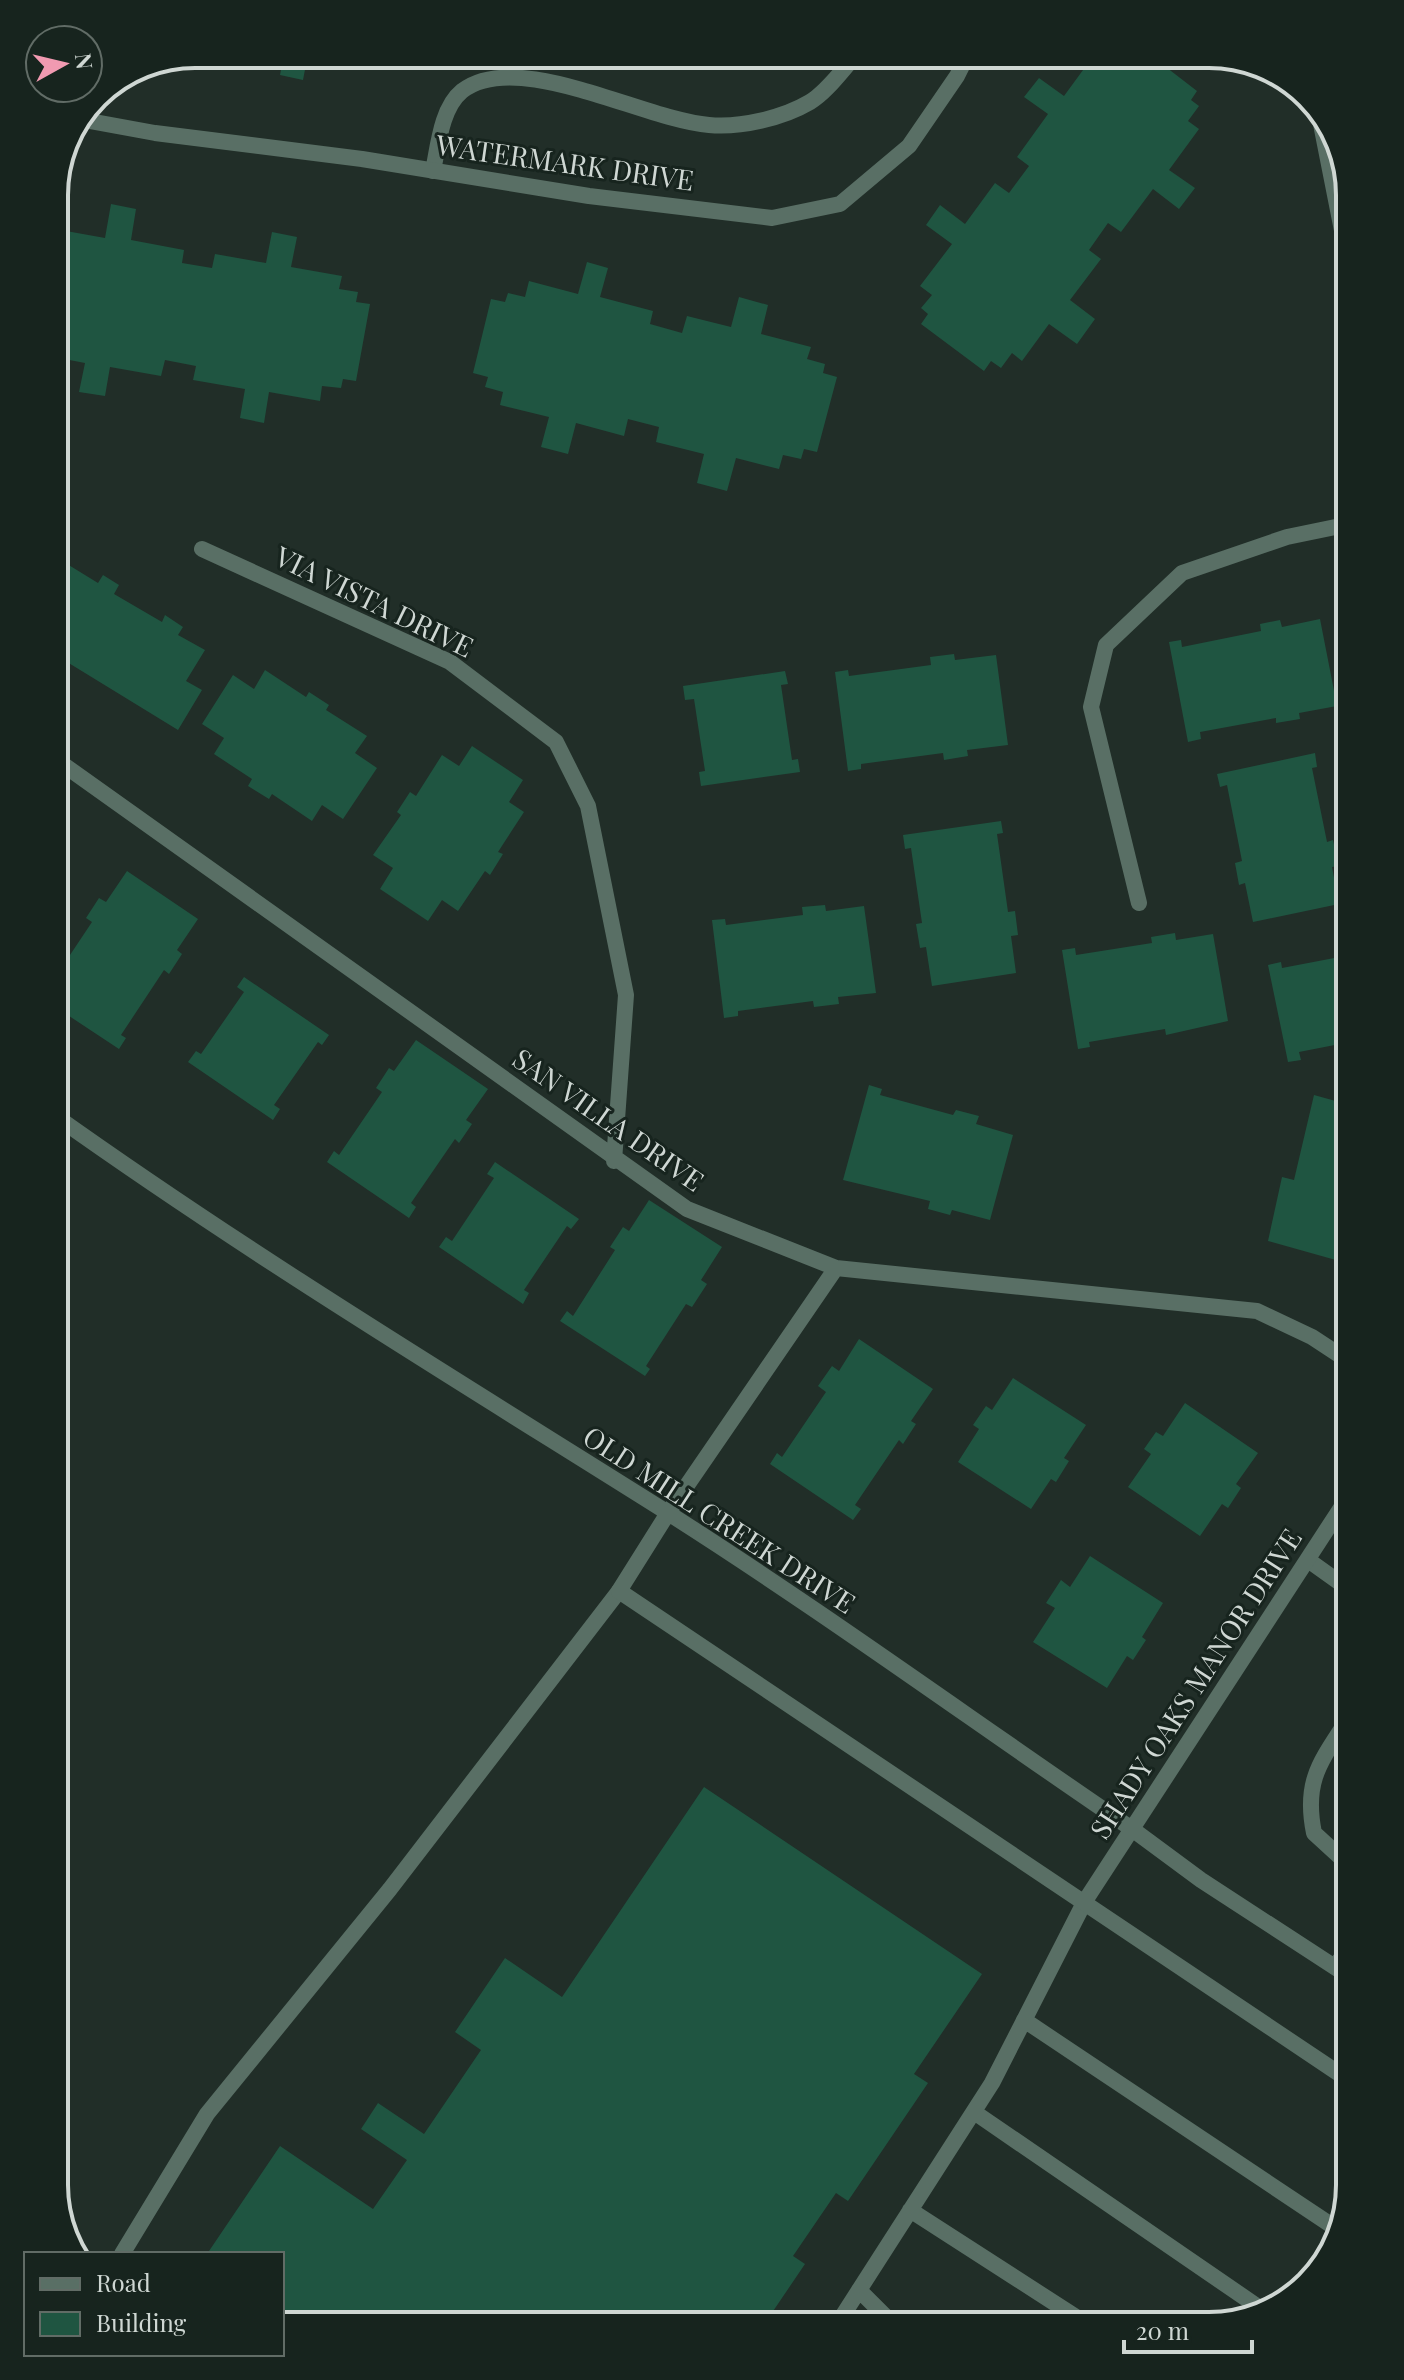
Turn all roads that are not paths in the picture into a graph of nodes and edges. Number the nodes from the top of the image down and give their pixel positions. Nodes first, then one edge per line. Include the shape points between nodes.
1 (844, 68) edge
2 (961, 68) edge
3 (92, 121) edge
4 (1325, 144) edge
5 (433, 171) junction
6 (1336, 200) edge
7 (1336, 527) edge
8 (202, 549) dead end
9 (68, 768) edge
10 (1139, 903) dead end
11 (68, 1125) edge
12 (614, 1161) junction
13 (836, 1268) junction
14 (1336, 1353) edge
15 (668, 1513) junction
16 (1336, 1516) edge
17 (1308, 1560) junction
18 (1336, 1580) edge
19 (619, 1591) junction
20 (1336, 1738) edge
21 (1132, 1829) junction
22 (1336, 1853) edge
23 (1085, 1901) junction
24 (1335, 1967) edge
25 (1024, 2020) junction
26 (1336, 2071) edge
27 (974, 2112) junction
28 (910, 2210) junction
29 (1330, 2224) edge
30 (123, 2252) edge
31 (859, 2290) junction
32 (1253, 2304) edge
33 (845, 2312) edge
34 (881, 2312) edge
35 (1068, 2312) edge

1 - 5 street via 811,102 737,124 709,125 575,89 495,76 460,92 443,123
2 - 5 street, WATERMARK DRIVE via 909,146 840,204 772,218
3 - 5 street, WATERMARK DRIVE
4 - 6 street
7 - 10 street via 1287,537 1182,573 1106,645 1091,707
8 - 12 street, VIA VISTA DRIVE via 450,662 556,742 588,806 626,995
9 - 12 street, SAN VILLA DRIVE
11 - 15 street, OLD MILL CREEK DRIVE via 436,1370
12 - 13 street, SAN VILLA DRIVE via 687,1209
13 - 14 street, SAN VILLA DRIVE via 1257,1311
13 - 15 street
15 - 19 street
15 - 21 street, OLD MILL CREEK DRIVE
16 - 17 street, SHADY OAKS MANOR DRIVE
17 - 18 street
17 - 21 street, SHADY OAKS MANOR DRIVE
19 - 23 street
19 - 30 street via 390,1889 207,2114
20 - 22 street via 1309,1790 1314,1833
21 - 23 street, SHADY OAKS MANOR DRIVE
21 - 24 street, OLD MILL CREEK DRIVE
23 - 25 street, SHADY OAKS MANOR DRIVE
23 - 26 street
25 - 27 street, SHADY OAKS MANOR DRIVE
25 - 29 street
27 - 28 street, SHADY OAKS MANOR DRIVE
27 - 32 street
28 - 31 street, SHADY OAKS MANOR DRIVE
28 - 35 street
31 - 33 street, SHADY OAKS MANOR DRIVE
31 - 34 street

